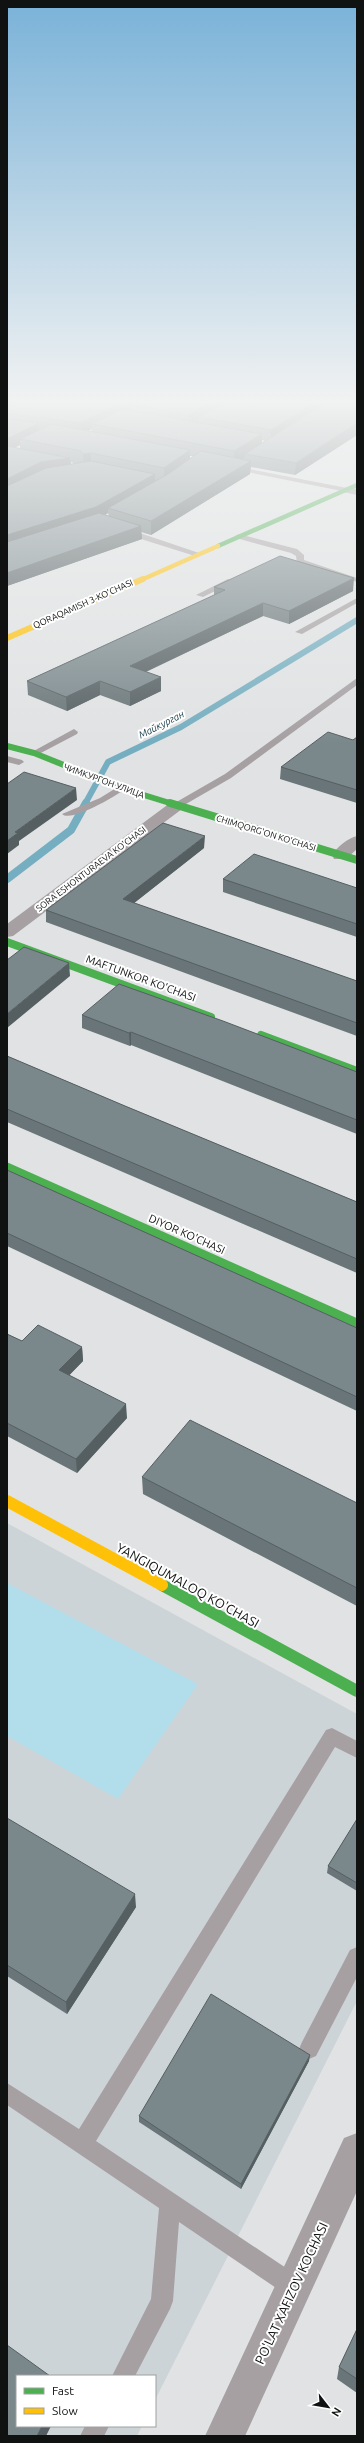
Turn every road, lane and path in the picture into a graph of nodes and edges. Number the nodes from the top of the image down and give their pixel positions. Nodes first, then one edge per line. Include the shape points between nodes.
1 (290, 515) edge
2 (114, 527) edge
3 (239, 536) junction
4 (294, 551) junction
5 (198, 554) junction
6 (280, 558) edge
7 (236, 578) edge
8 (357, 580) edge
9 (200, 595) dead end
10 (357, 600) edge
11 (299, 632) dead end
12 (7, 638) edge
13 (357, 682) edge
14 (74, 732) dead end
15 (12, 737) dead end
16 (7, 746) edge
17 (34, 753) junction
18 (7, 758) edge
19 (19, 762) dead end
20 (120, 788) junction
21 (176, 806) junction
22 (68, 814) dead end
23 (357, 841) edge
24 (340, 855) junction
25 (357, 860) edge
26 (7, 932) edge
27 (7, 942) edge
28 (223, 1021) edge
29 (253, 1032) edge
30 (357, 1071) edge
31 (7, 1167) edge
32 (357, 1323) edge
33 (7, 1501) edge
34 (357, 1691) edge
35 (357, 1750) edge
36 (357, 1957) edge
37 (309, 2049) dead end
38 (7, 2093) edge
39 (82, 2144) junction
40 (357, 2151) edge
41 (170, 2203) junction
42 (293, 2286) junction
43 (124, 2375) edge
44 (96, 2427) edge
45 (92, 2436) edge
46 (225, 2436) edge

1 - 3 street, QORAQAMISH 3-KO'CHASI
2 - 5 lane
3 - 4 lane
3 - 5 street, QORAQAMISH 3-KO'CHASI
4 - 6 lane
4 - 8 lane via 300,555 300,561
5 - 12 street, QORAQAMISH 3-KO'CHASI
7 - 9 lane
10 - 11 lane
13 - 21 lane via 228,776
14 - 17 lane
15 - 17 street, ЧИМКУРГОН УЛИЦА via 23,741
16 - 17 street, ЧИМКУРГОН УЛИЦА
17 - 20 street, ЧИМКУРГОН УЛИЦА
18 - 19 lane
20 - 21 street, ЧИМКУРГОН УЛИЦА
20 - 22 lane via 103,800
21 - 24 street, CHIMQORG'ON KO'CHASI
21 - 26 street, SORA ESHONTURAEVA KO'CHASI
23 - 24 street
24 - 25 street, CHIMQORG'ON KO'CHASI
27 - 28 street, MAFTUNKOR KO'CHASI
29 - 30 street
31 - 32 street, DIYOR KO'CHASI
33 - 34 street, YANGIQUMALOQ KO'CHASI
35 - 39 lane via 332,1736
36 - 37 lane
38 - 39 lane
39 - 41 lane
40 - 42 street, PO'LAT XAFIZOV KOCHASI
41 - 42 lane
41 - 43 lane via 162,2301
42 - 46 street, PO'LAT XAFIZOV KOCHASI
44 - 45 lane

